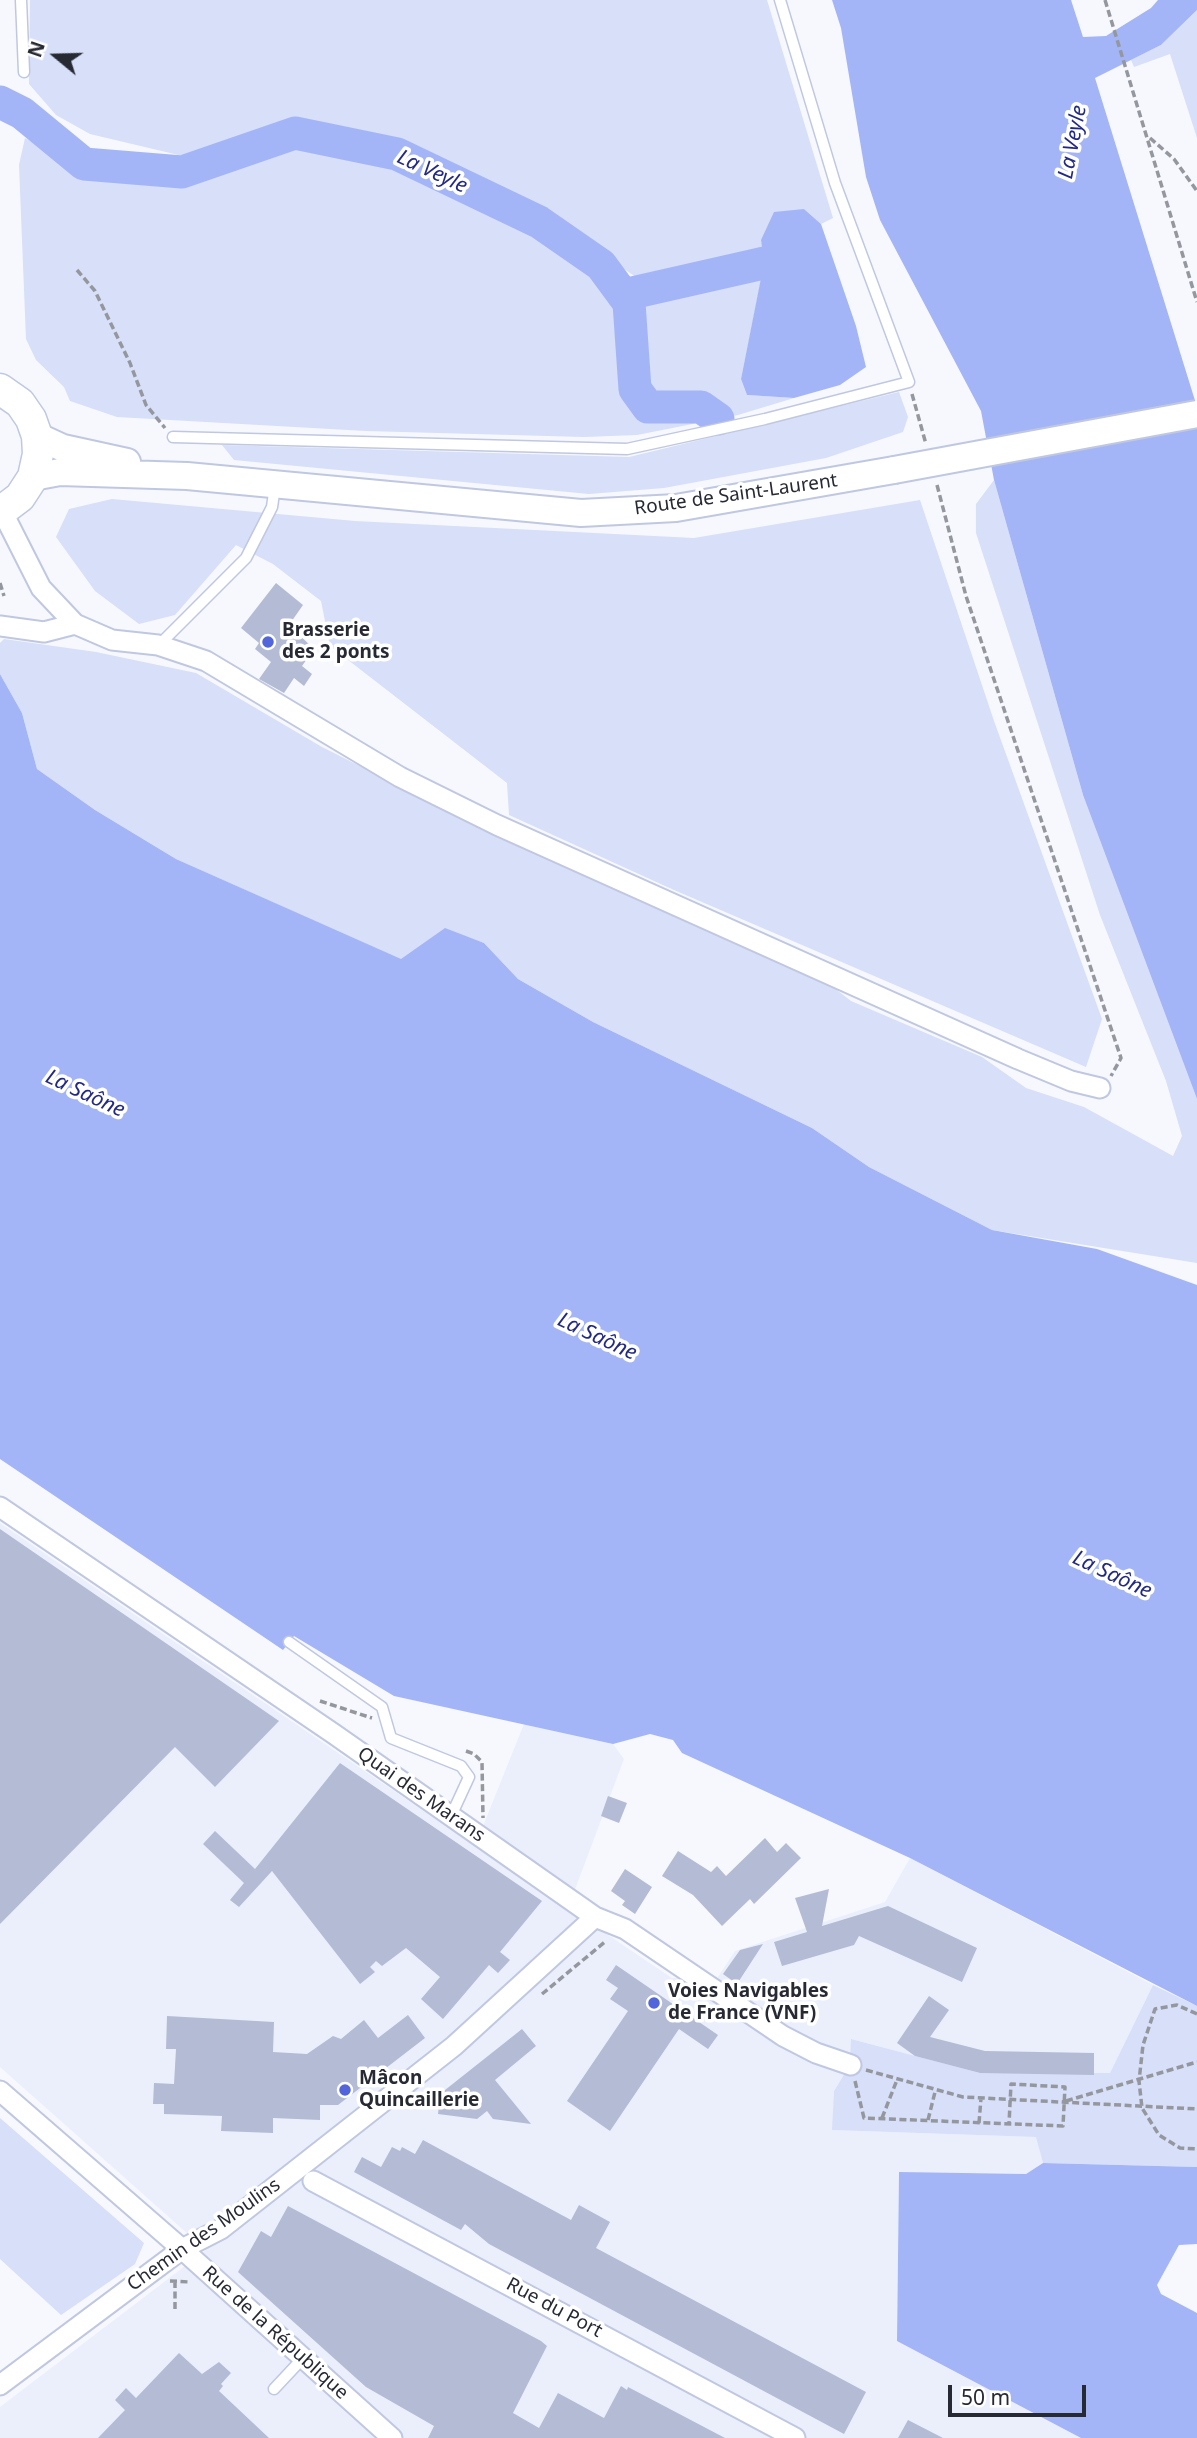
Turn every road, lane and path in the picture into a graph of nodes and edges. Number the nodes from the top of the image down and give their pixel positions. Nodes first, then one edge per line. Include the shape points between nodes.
1 (22, 0) edge
2 (780, 0) edge
3 (1105, 0) edge
4 (23, 72) dead end
5 (1148, 137) junction
6 (1197, 191) edge
7 (76, 270) dead end
8 (1197, 302) edge
9 (909, 382) junction
10 (0, 389) edge
11 (1197, 414) edge
12 (37, 436) junction
13 (173, 438) joint
14 (928, 451) dead end
15 (187, 476) junction
16 (33, 477) junction
17 (934, 477) dead end
18 (275, 484) junction
19 (1, 511) edge
20 (0, 583) edge
21 (4, 596) dead end
22 (75, 624) junction
23 (0, 626) edge
24 (158, 646) junction
25 (1100, 1088) joint
26 (0, 1507) edge
27 (289, 1642) dead end
28 (314, 1699) dead end
29 (388, 1724) junction
30 (463, 1750) dead end
31 (451, 1816) junction
32 (484, 1820) dead end
33 (594, 1917) junction
34 (1197, 2014) edge
35 (1197, 2062) edge
36 (850, 2066) junction
37 (897, 2080) junction
38 (1139, 2081) junction
39 (0, 2091) edge
40 (935, 2091) junction
41 (981, 2098) junction
42 (1010, 2099) junction
43 (1064, 2102) junction
44 (1142, 2108) junction
45 (1197, 2109) edge
46 (882, 2118) junction
47 (928, 2120) junction
48 (979, 2123) junction
49 (1009, 2124) junction
50 (1197, 2149) edge
51 (313, 2180) dead end
52 (182, 2249) junction
53 (199, 2278) dead end
54 (160, 2280) dead end
55 (174, 2281) junction
56 (175, 2312) dead end
57 (303, 2358) junction
58 (0, 2385) edge
59 (274, 2389) dead end
60 (392, 2438) edge
61 (795, 2438) edge

1 - 4 lane
2 - 9 lane via 835,183
3 - 5 path
5 - 6 path via 1174,159
5 - 8 path
7 - 13 path via 95,291 146,405
9 - 13 lane via 627,449
9 - 14 path
10 - 12 main road via 20,404
11 - 18 main road, Route de Saint-Laurent, bridge via 676,508 581,513
12 - 15 main road, Route de Saint-Laurent via 63,448
12 - 16 main road
15 - 16 main road, Route de Saint-Laurent via 60,471
15 - 18 main road, Route de Saint-Laurent
16 - 19 main road via 20,497
17 - 25 path via 966,596 1121,1058
18 - 24 lane via 272,507 246,558
19 - 22 street via 41,588
20 - 21 path
22 - 23 street via 44,632
22 - 24 street via 112,640
24 - 25 street via 206,661 400,777 496,825 1018,1059 1072,1082
26 - 31 street, Quai des Marans
27 - 29 lane via 382,1707
28 - 29 path
29 - 31 lane via 391,1738 461,1766 469,1777
30 - 32 path via 482,1762
31 - 33 street, Quai des Marans
33 - 36 street, Quai des Marans via 625,1929 783,2036
33 - 52 street, Chemin des Moulins via 454,2046 221,2229
34 - 38 path via 1177,2005 1156,2009 1143,2045
35 - 38 path
36 - 37 path
36 - 46 path via 864,2118
37 - 40 path
37 - 46 path
38 - 43 path
38 - 44 path
39 - 52 street, Rue de la République
40 - 41 path
40 - 47 path
41 - 42 path
41 - 48 path
42 - 43 path
42 - 43 path via 1011,2084 1065,2087
42 - 49 path
43 - 44 path
43 - 49 path via 1063,2126
44 - 45 path
44 - 50 path via 1159,2135 1180,2148
46 - 47 path
47 - 48 path
48 - 49 path
51 - 61 street, Rue du Port
52 - 57 street, Rue de la République
52 - 58 street, Chemin des Moulins
53 - 55 path
54 - 55 path
55 - 56 path
57 - 59 lane
57 - 60 street, Rue de la République

